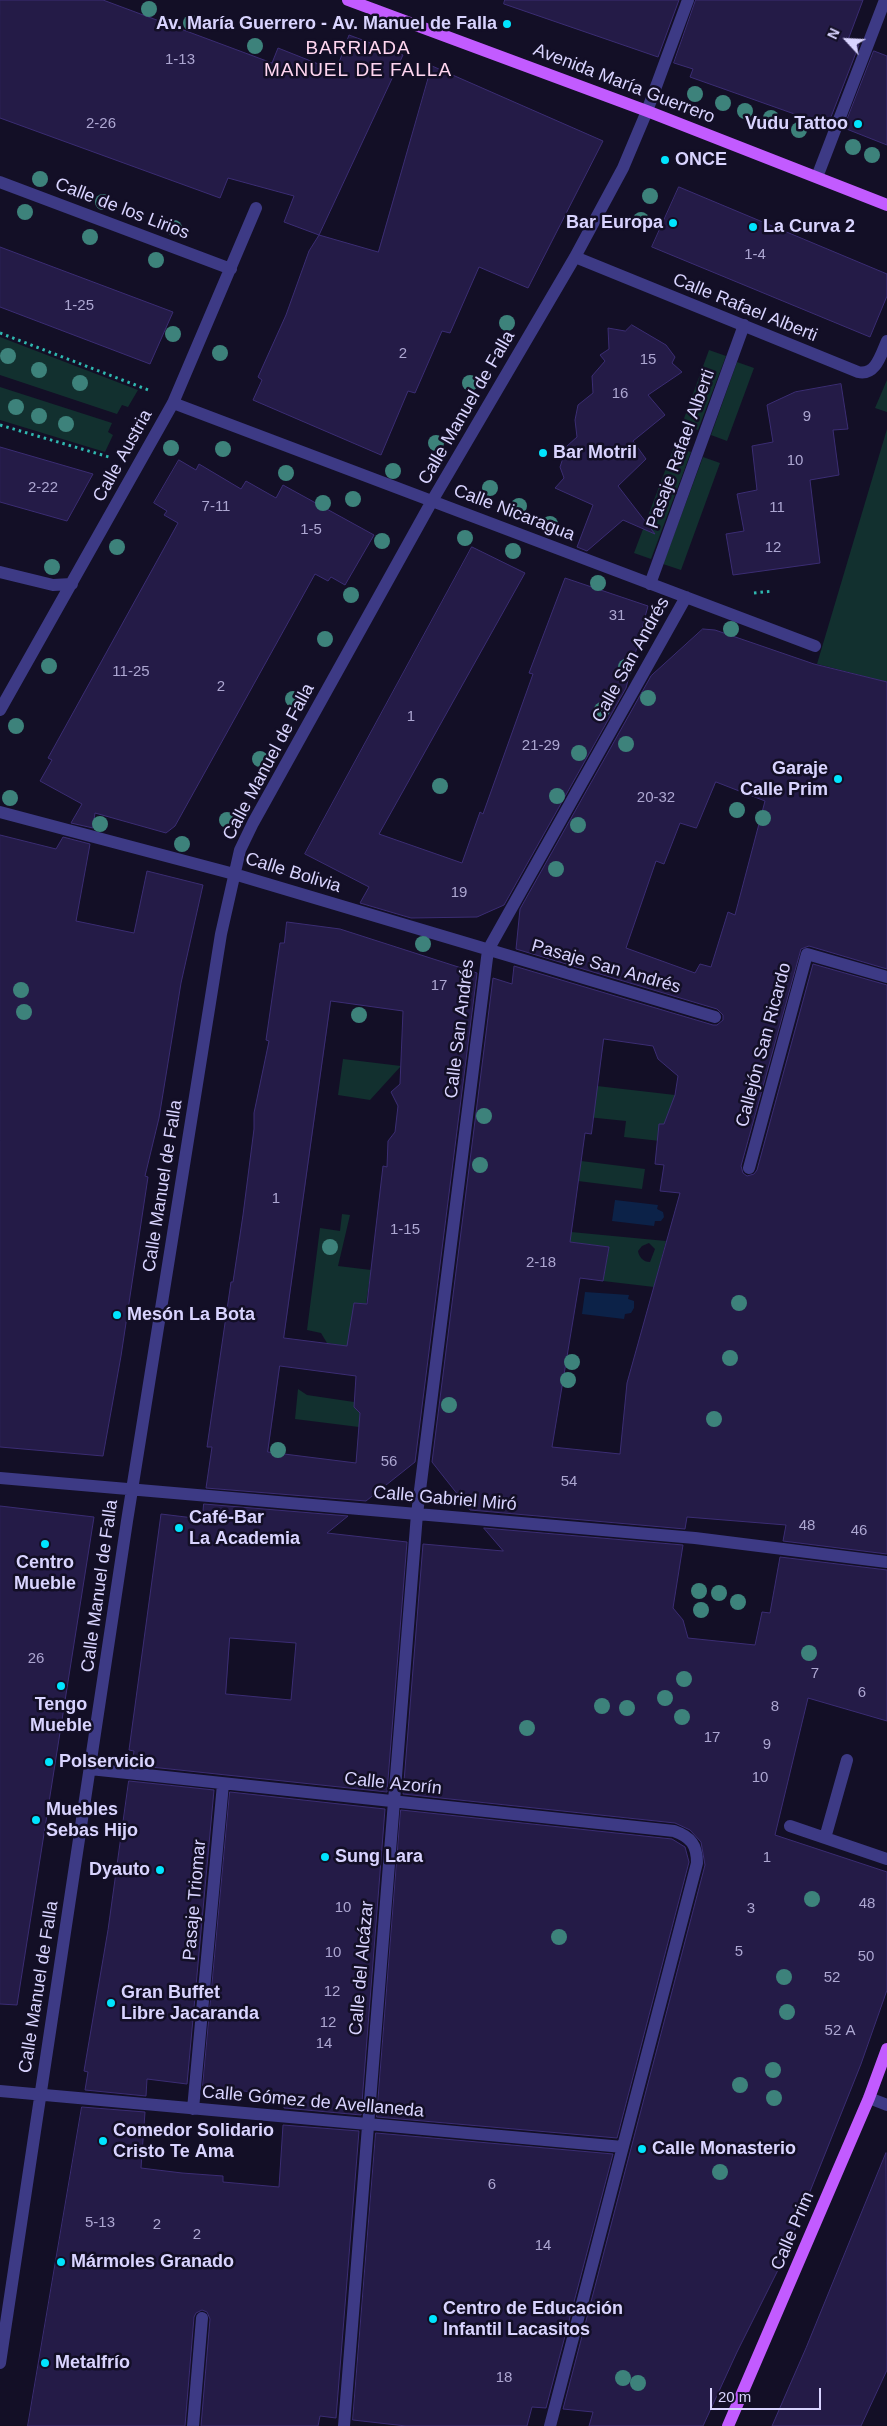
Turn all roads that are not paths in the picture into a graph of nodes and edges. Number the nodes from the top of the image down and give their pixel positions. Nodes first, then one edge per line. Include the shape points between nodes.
1 (348, 0) edge
2 (688, 0) edge
3 (885, 0) edge
4 (647, 111) junction
5 (817, 177) junction
6 (0, 182) edge
7 (887, 205) edge
8 (256, 208) dead end
9 (575, 257) junction
10 (231, 269) junction
11 (744, 325) junction
12 (887, 341) edge
13 (172, 403) junction
14 (432, 501) junction
15 (0, 572) edge
16 (72, 584) junction
17 (650, 584) junction
18 (686, 597) junction
19 (815, 646) dead end
20 (0, 710) edge
21 (0, 812) edge
22 (234, 874) junction
23 (488, 950) junction
24 (887, 976) edge
25 (714, 1017) dead end
26 (749, 1168) dead end
27 (0, 1478) edge
28 (132, 1490) junction
29 (417, 1514) junction
30 (887, 1562) edge
31 (847, 1760) dead end
32 (90, 1769) junction
33 (223, 1784) junction
34 (393, 1801) junction
35 (790, 1826) dead end
36 (825, 1838) junction
37 (887, 1860) edge
38 (887, 2049) edge
39 (0, 2091) edge
40 (40, 2095) junction
41 (869, 2098) junction
42 (887, 2105) edge
43 (193, 2109) junction
44 (366, 2124) junction
45 (622, 2147) junction
46 (202, 2318) dead end
47 (0, 2363) edge
48 (193, 2426) edge
49 (344, 2426) edge
50 (550, 2426) edge
51 (728, 2426) edge

1 - 4 main road, Avenida María Guerrero
2 - 4 street, Calle Manuel de Falla
3 - 5 street
4 - 5 main road, Avenida María Guerrero
4 - 9 street, Calle Manuel de Falla via 623,168
5 - 7 main road, Avenida María Guerrero
6 - 10 street, Calle de los Lirios
8 - 10 street, Calle Austria
9 - 11 street, Calle Rafael Alberti
9 - 14 street, Calle Manuel de Falla
10 - 13 street, Calle Austria
11 - 12 street, Calle Rafael Alberti via 863,373 873,368
11 - 17 street, Pasaje Rafael Alberti
13 - 14 street, Calle Nicaragua
13 - 16 street, Calle Austria
14 - 17 street, Calle Nicaragua
14 - 22 street, Calle Manuel de Falla via 253,823 240,850
15 - 16 street via 53,585
16 - 20 street, Calle Austria
17 - 18 street, Calle Nicaragua
18 - 19 street, Calle Nicaragua
18 - 23 street, Calle San Andrés
21 - 22 street, Calle Bolivia
22 - 23 street, Calle Bolivia
22 - 28 street, Calle Manuel de Falla via 219,944
23 - 25 street, Pasaje San Andrés
23 - 29 street, Calle San Andrés
24 - 26 street, Callejón San Ricardo via 807,954
27 - 28 street, Calle Gabriel Miró
28 - 29 street, Calle Gabriel Miró
28 - 32 street, Calle Manuel de Falla
29 - 30 street, Calle Gabriel Miró via 695,1538
29 - 34 street, Calle del Alcázar
31 - 36 street
32 - 33 street, Calle Azorín
32 - 40 street, Calle Manuel de Falla
33 - 34 street, Calle Azorín
33 - 43 street, Pasaje Triomar
34 - 44 street, Calle del Alcázar
34 - 45 street, Calle Azorín via 674,1831 691,1839 697,1863
35 - 36 street
36 - 37 street
38 - 41 main road, Calle Prim
39 - 40 street, Calle Gómez de Avellaneda
40 - 43 street, Calle Gómez de Avellaneda
40 - 47 street, Calle Manuel de Falla
41 - 42 street
41 - 51 main road, Calle Prim
43 - 44 street, Calle Gómez de Avellaneda
44 - 45 street, Calle Gómez de Avellaneda
44 - 49 street, Calle del Alcázar
45 - 50 street
46 - 48 street

